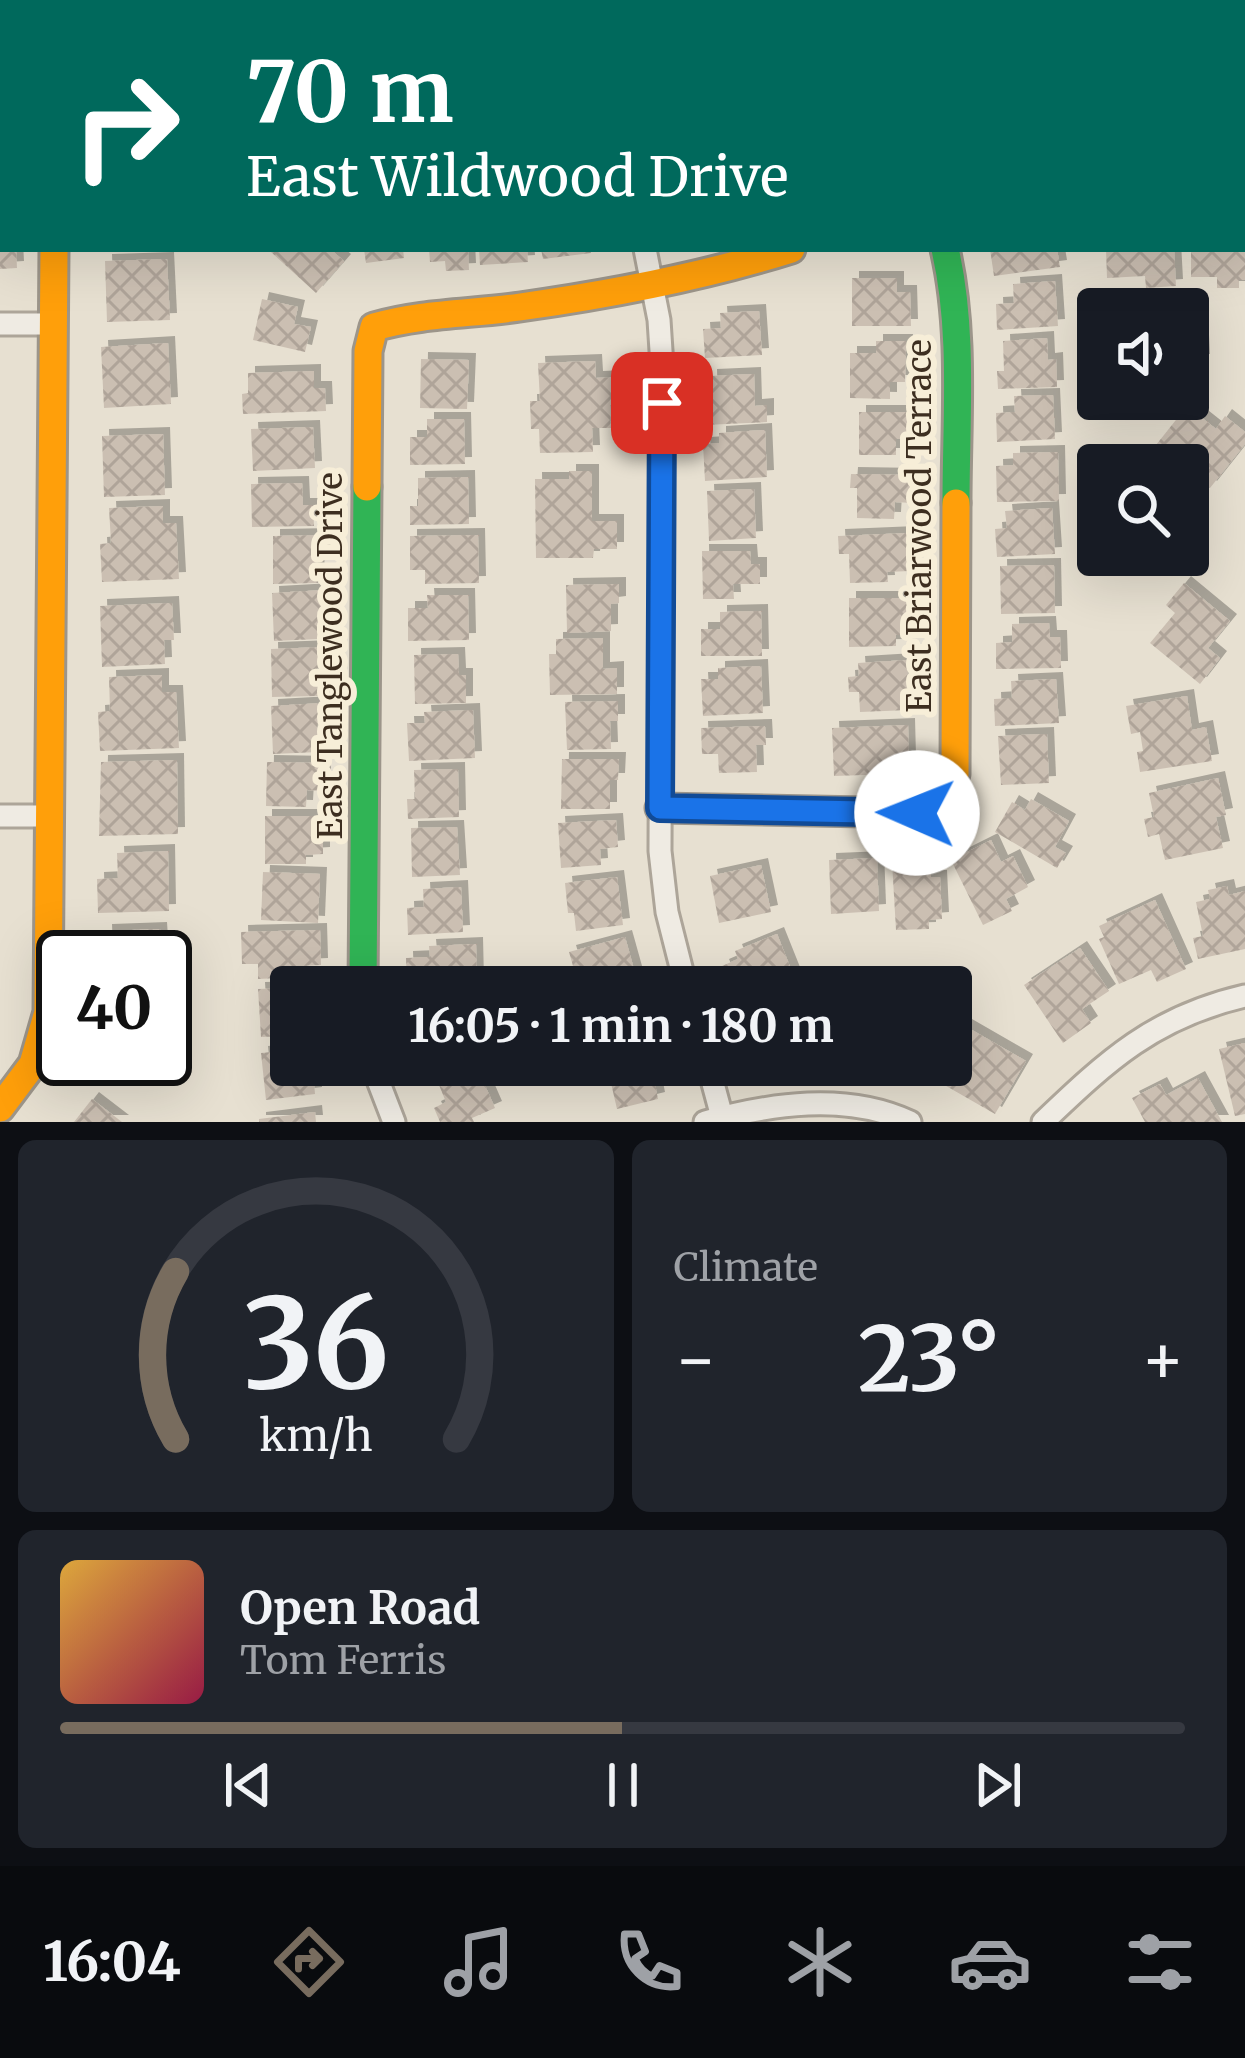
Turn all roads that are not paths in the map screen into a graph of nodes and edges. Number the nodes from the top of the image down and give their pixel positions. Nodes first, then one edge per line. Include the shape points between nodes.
1 (54, 252) edge
2 (646, 252) edge
3 (780, 252) edge
4 (946, 252) edge
5 (652, 286) junction
6 (0, 324) edge
7 (52, 324) junction
8 (660, 808) junction
9 (0, 815) edge
10 (50, 816) junction
11 (363, 966) edge
12 (681, 966) edge
13 (1245, 996) edge
14 (380, 1086) edge
15 (710, 1086) edge
16 (0, 1108) edge
17 (713, 1120) edge
18 (394, 1122) edge
19 (910, 1122) edge
20 (1043, 1122) edge

1 - 7 street
2 - 5 street
3 - 5 street
4 - 8 street, East Briarwood Terrace via 956,333 955,774 947,804 917,813
5 - 8 street via 662,366
5 - 11 street, East Tanglewood Drive via 374,327
6 - 7 street
7 - 10 street
8 - 12 street via 663,889
9 - 10 street
10 - 16 street via 45,1043
13 - 20 street via 1136,1039
14 - 18 street
15 - 17 street
17 - 19 street via 787,1103 892,1113

